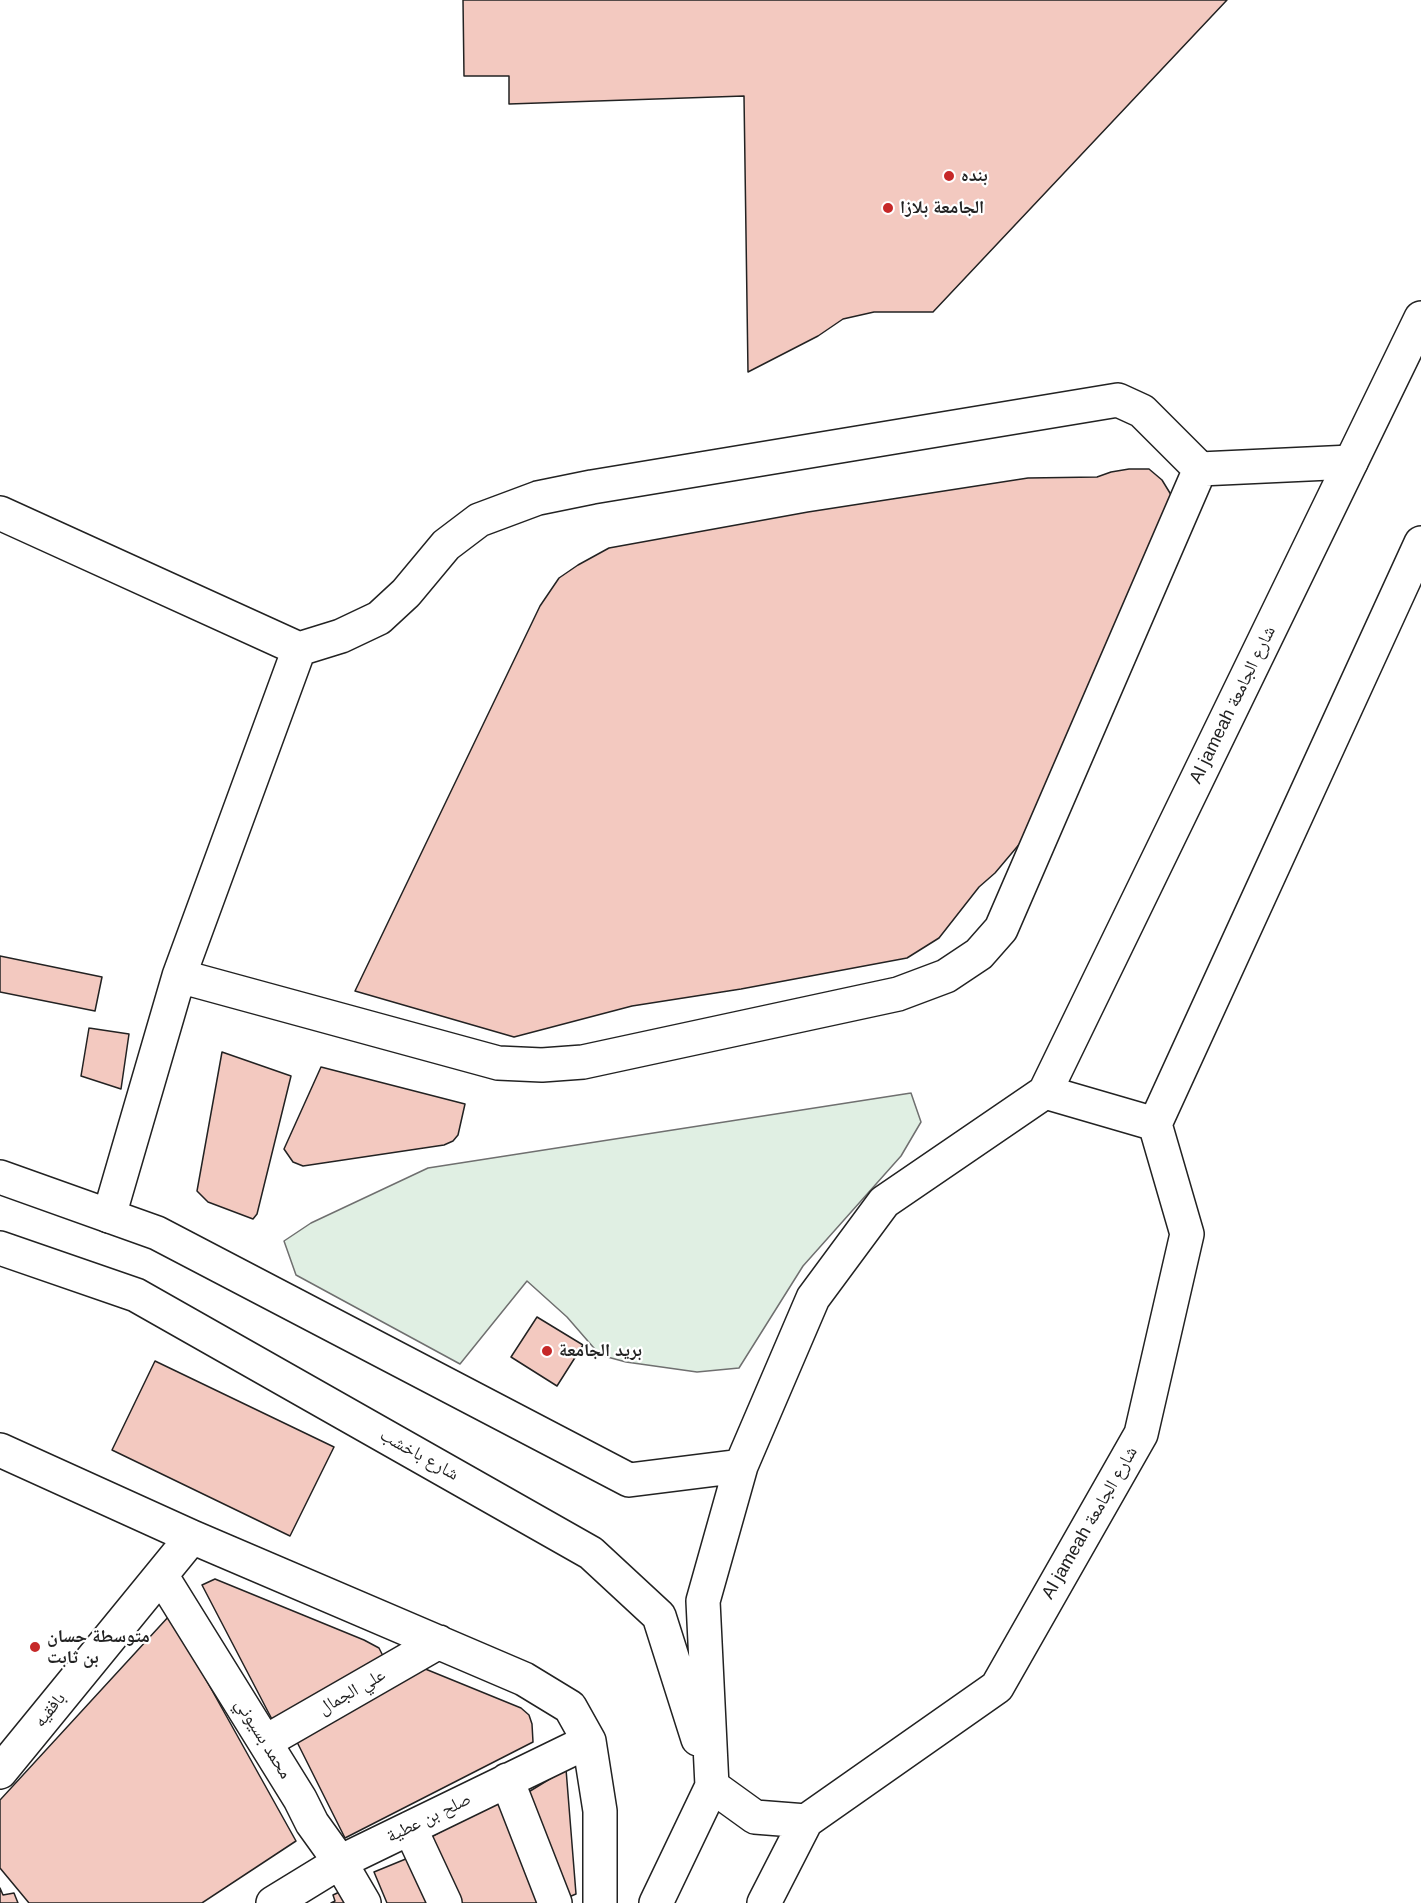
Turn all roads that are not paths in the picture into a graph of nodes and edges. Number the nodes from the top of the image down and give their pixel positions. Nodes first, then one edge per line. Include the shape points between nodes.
1 (1421, 318) edge
2 (1351, 462) junction
3 (1200, 469) junction
4 (0, 513) edge
5 (1421, 543) edge
6 (299, 649) junction
7 (179, 976) junction
8 (1045, 1092) junction
9 (1155, 1124) junction
10 (0, 1177) edge
11 (109, 1216) junction
12 (0, 1248) edge
13 (0, 1450) edge
14 (741, 1466) junction
15 (192, 1537) junction
16 (161, 1575) junction
17 (439, 1642) junction
18 (589, 1741) junction
19 (265, 1742) junction
20 (0, 1772) edge
21 (507, 1780) junction
22 (712, 1786) junction
23 (806, 1821) junction
24 (410, 1828) junction
25 (340, 1862) junction
26 (273, 1903) edge
27 (364, 1903) edge
28 (445, 1903) edge
29 (555, 1903) edge
30 (600, 1903) edge
31 (656, 1903) edge
32 (764, 1903) edge

1 - 2 main road, Al jameah شارع الجامعة
2 - 3 main road
2 - 8 main road, Al jameah شارع الجامعة
3 - 6 main road via 1142,411 1118,400 592,487 538,498 479,519 446,545 380,618
3 - 7 main road via 1001,929 979,954 946,976 898,994 584,1062 542,1065 498,1063
4 - 6 main road
5 - 9 main road
6 - 7 main road
7 - 11 main road
8 - 9 main road
8 - 14 main road, Al jameah شارع الجامعة via 884,1202 813,1298
9 - 23 main road, Al jameah شارع الجامعة via 1187,1234 1142,1434 997,1687
10 - 11 main road
11 - 14 main road via 157,1233 629,1480
12 - 22 main road, شارع باخشب via 136,1295 591,1553 659,1616
13 - 15 main road
14 - 22 main road, Al jameah شارع الجامعة via 703,1601
15 - 16 main road, بافقيه
15 - 17 main road
16 - 19 main road, محمد بسيوني
16 - 20 main road, بافقيه
17 - 18 main road via 524,1678 570,1707
17 - 19 main road, علي الجمال
18 - 21 main road, صلح بن عطية
18 - 30 main road via 600,1811
19 - 25 main road, محمد بسيوني via 312,1823
21 - 24 main road, صلح بن عطية
21 - 29 main road
22 - 23 main road via 755,1817
22 - 31 main road, Al jameah شارع الجامعة
23 - 32 main road, Al jameah شارع الجامعة
24 - 25 main road, صلح بن عطية
24 - 28 main road
25 - 26 main road, صلح بن عطية
25 - 27 main road, محمد بسيوني

